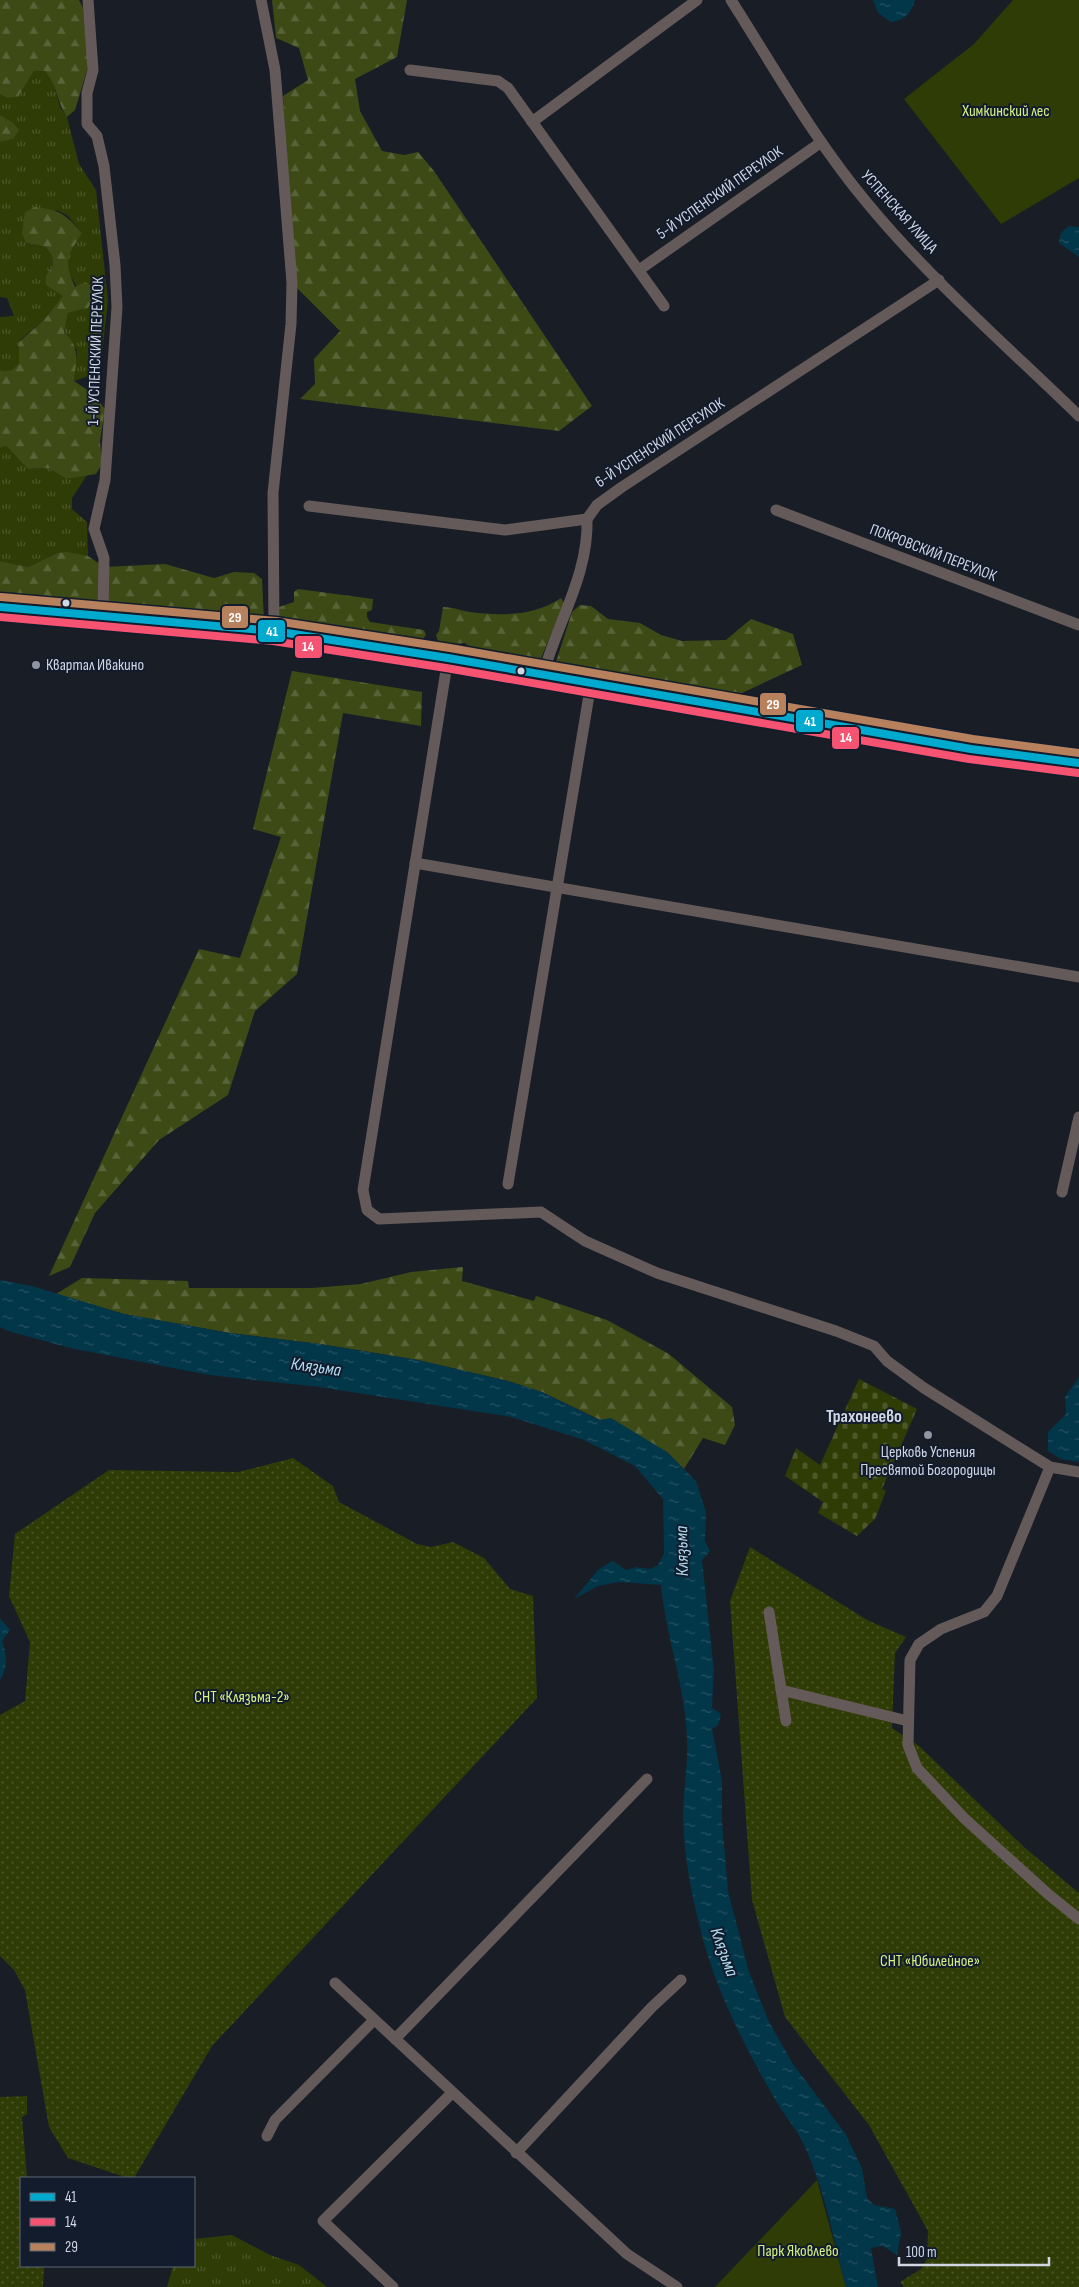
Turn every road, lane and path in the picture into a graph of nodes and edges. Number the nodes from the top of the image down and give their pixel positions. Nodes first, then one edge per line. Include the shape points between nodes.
1 (88, 0) edge
2 (262, 0) edge
3 (698, 0) edge
4 (731, 0) edge
5 (410, 70) dead end
6 (532, 122) junction
7 (820, 142) junction
8 (639, 270) junction
9 (939, 280) junction
10 (664, 306) dead end
11 (1079, 416) edge
12 (309, 506) dead end
13 (776, 510) dead end
14 (586, 519) junction
15 (0, 607) edge
16 (103, 616) junction
17 (1079, 625) edge
18 (274, 631) junction
19 (448, 658) junction
20 (543, 675) junction
21 (591, 683) junction
22 (1079, 763) edge
23 (415, 863) junction
24 (558, 887) junction
25 (1079, 977) edge
26 (1079, 1117) edge
27 (508, 1184) dead end
28 (1062, 1192) dead end
29 (1050, 1467) junction
30 (1079, 1472) edge
31 (769, 1612) dead end
32 (781, 1690) junction
33 (786, 1721) dead end
34 (908, 1721) junction
35 (647, 1779) dead end
36 (1079, 1919) edge
37 (681, 1980) dead end
38 (335, 1983) dead end
39 (374, 2020) junction
40 (395, 2038) junction
41 (452, 2092) junction
42 (267, 2136) dead end
43 (516, 2153) junction
44 (393, 2287) edge
45 (677, 2287) edge

1 - 16 street, 1-Й УСПЕНСКИЙ ПЕРЕУЛОК via 93,70 87,94 87,124 97,136 104,166 117,307 106,480 94,529 104,558
2 - 18 street via 275,70 292,284 291,324 273,493
3 - 6 street
4 - 7 street, УСПЕНСКАЯ УЛИЦА
5 - 6 street via 498,82 508,88
6 - 8 street
7 - 8 street, 5-Й УСПЕНСКИЙ ПЕРЕУЛОК
7 - 9 street, УСПЕНСКАЯ УЛИЦА via 890,230
8 - 10 street
9 - 11 street, УСПЕНСКАЯ УЛИЦА
9 - 14 street, 6-Й УСПЕНСКИЙ ПЕРЕУЛОК via 622,487 597,505
12 - 14 street via 505,530
13 - 17 street, ПОКРОВСКИЙ ПЕРЕУЛОК
14 - 20 street via 587,536 581,569
15 - 16 main road
16 - 18 main road
18 - 19 main road
19 - 20 main road
19 - 23 street
20 - 21 main road
21 - 22 main road via 971,749
21 - 24 street
23 - 24 street
23 - 29 street via 363,1190 367,1210 379,1219 541,1212 584,1241 657,1273 874,1346 887,1362 924,1388
24 - 25 street
24 - 27 street
26 - 28 street
29 - 30 street
29 - 34 street via 997,1596 984,1612 941,1629 919,1644 910,1660
31 - 32 street
32 - 33 street
32 - 34 street
34 - 36 street via 908,1745 917,1768 964,1818
35 - 40 street
37 - 43 street
38 - 39 street
39 - 40 street
39 - 42 street via 275,2120
40 - 41 street
41 - 43 street
41 - 44 street via 323,2221
43 - 45 street via 627,2254

